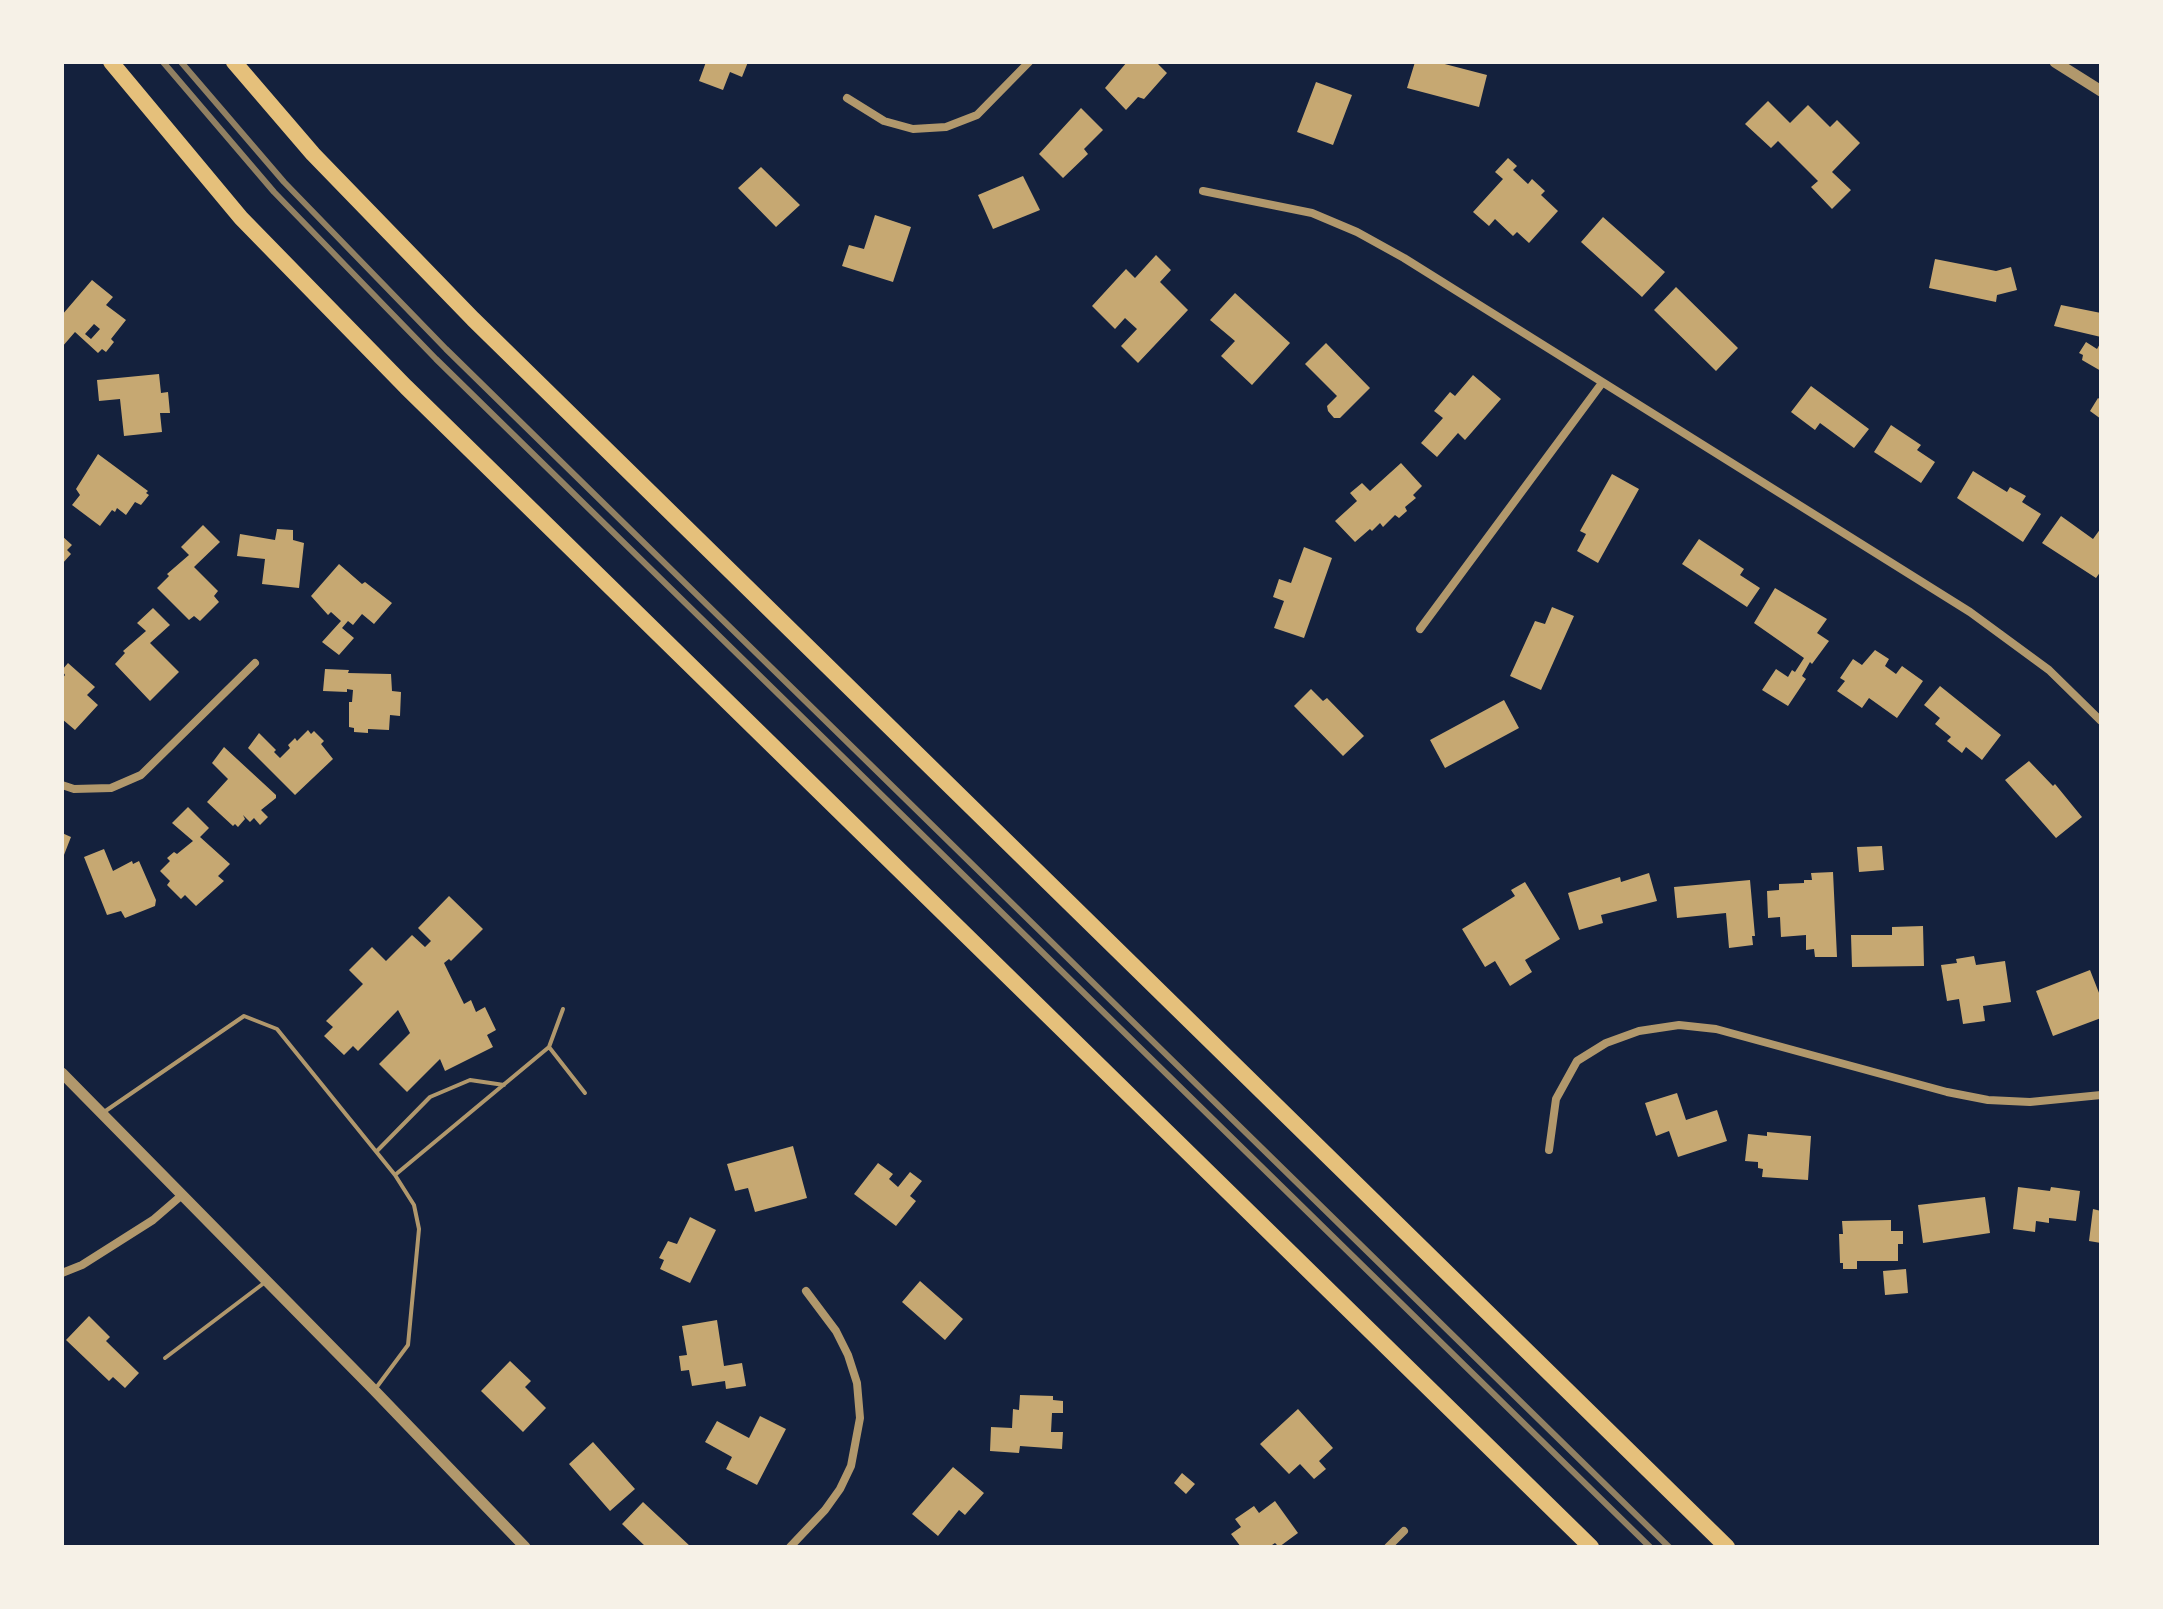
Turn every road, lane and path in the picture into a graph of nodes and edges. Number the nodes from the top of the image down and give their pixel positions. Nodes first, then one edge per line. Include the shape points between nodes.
1 (111, 62) edge
2 (234, 62) edge
3 (1029, 62) edge
4 (2055, 62) edge
5 (2101, 91) edge
6 (847, 98) dead end
7 (1203, 191) dead end
8 (1602, 383) junction
9 (1420, 629) dead end
10 (255, 663) dead end
11 (2101, 721) edge
12 (62, 785) edge
13 (563, 1009) dead end
14 (549, 1047) junction
15 (62, 1073) edge
16 (504, 1085) junction
17 (585, 1093) dead end
18 (2101, 1095) edge
19 (102, 1113) junction
20 (1549, 1150) dead end
21 (376, 1151) junction
22 (395, 1175) junction
23 (182, 1195) junction
24 (62, 1273) edge
25 (266, 1282) junction
26 (806, 1291) dead end
27 (165, 1358) dead end
28 (374, 1390) junction
29 (1404, 1531) dead end
30 (517, 1544) edge
31 (790, 1547) edge
32 (1388, 1547) edge
33 (1591, 1547) edge
34 (1727, 1547) edge

1 - 33 highway via 241,218 406,387
2 - 34 highway via 313,154 473,319
3 - 6 street via 977,115 946,127 913,129 884,121
4 - 5 street
7 - 8 street via 1312,213 1357,232
8 - 9 street
8 - 11 street via 1970,612 2049,670
10 - 12 street via 141,775 111,788
13 - 14 lane
14 - 16 lane
14 - 17 lane
15 - 19 street
16 - 21 lane via 470,1080 430,1097
16 - 22 lane
18 - 20 street via 1988,1100 1716,1029 1679,1025 1639,1031 1577,1061 1556,1099
19 - 21 lane via 244,1016 277,1029
19 - 23 street
21 - 22 lane
22 - 28 lane via 414,1205 417,1258 408,1345
23 - 24 street via 153,1220
23 - 25 street
25 - 27 lane
25 - 28 street
26 - 31 street via 848,1355 860,1418 854,1455 840,1489
28 - 30 street
29 - 32 street

